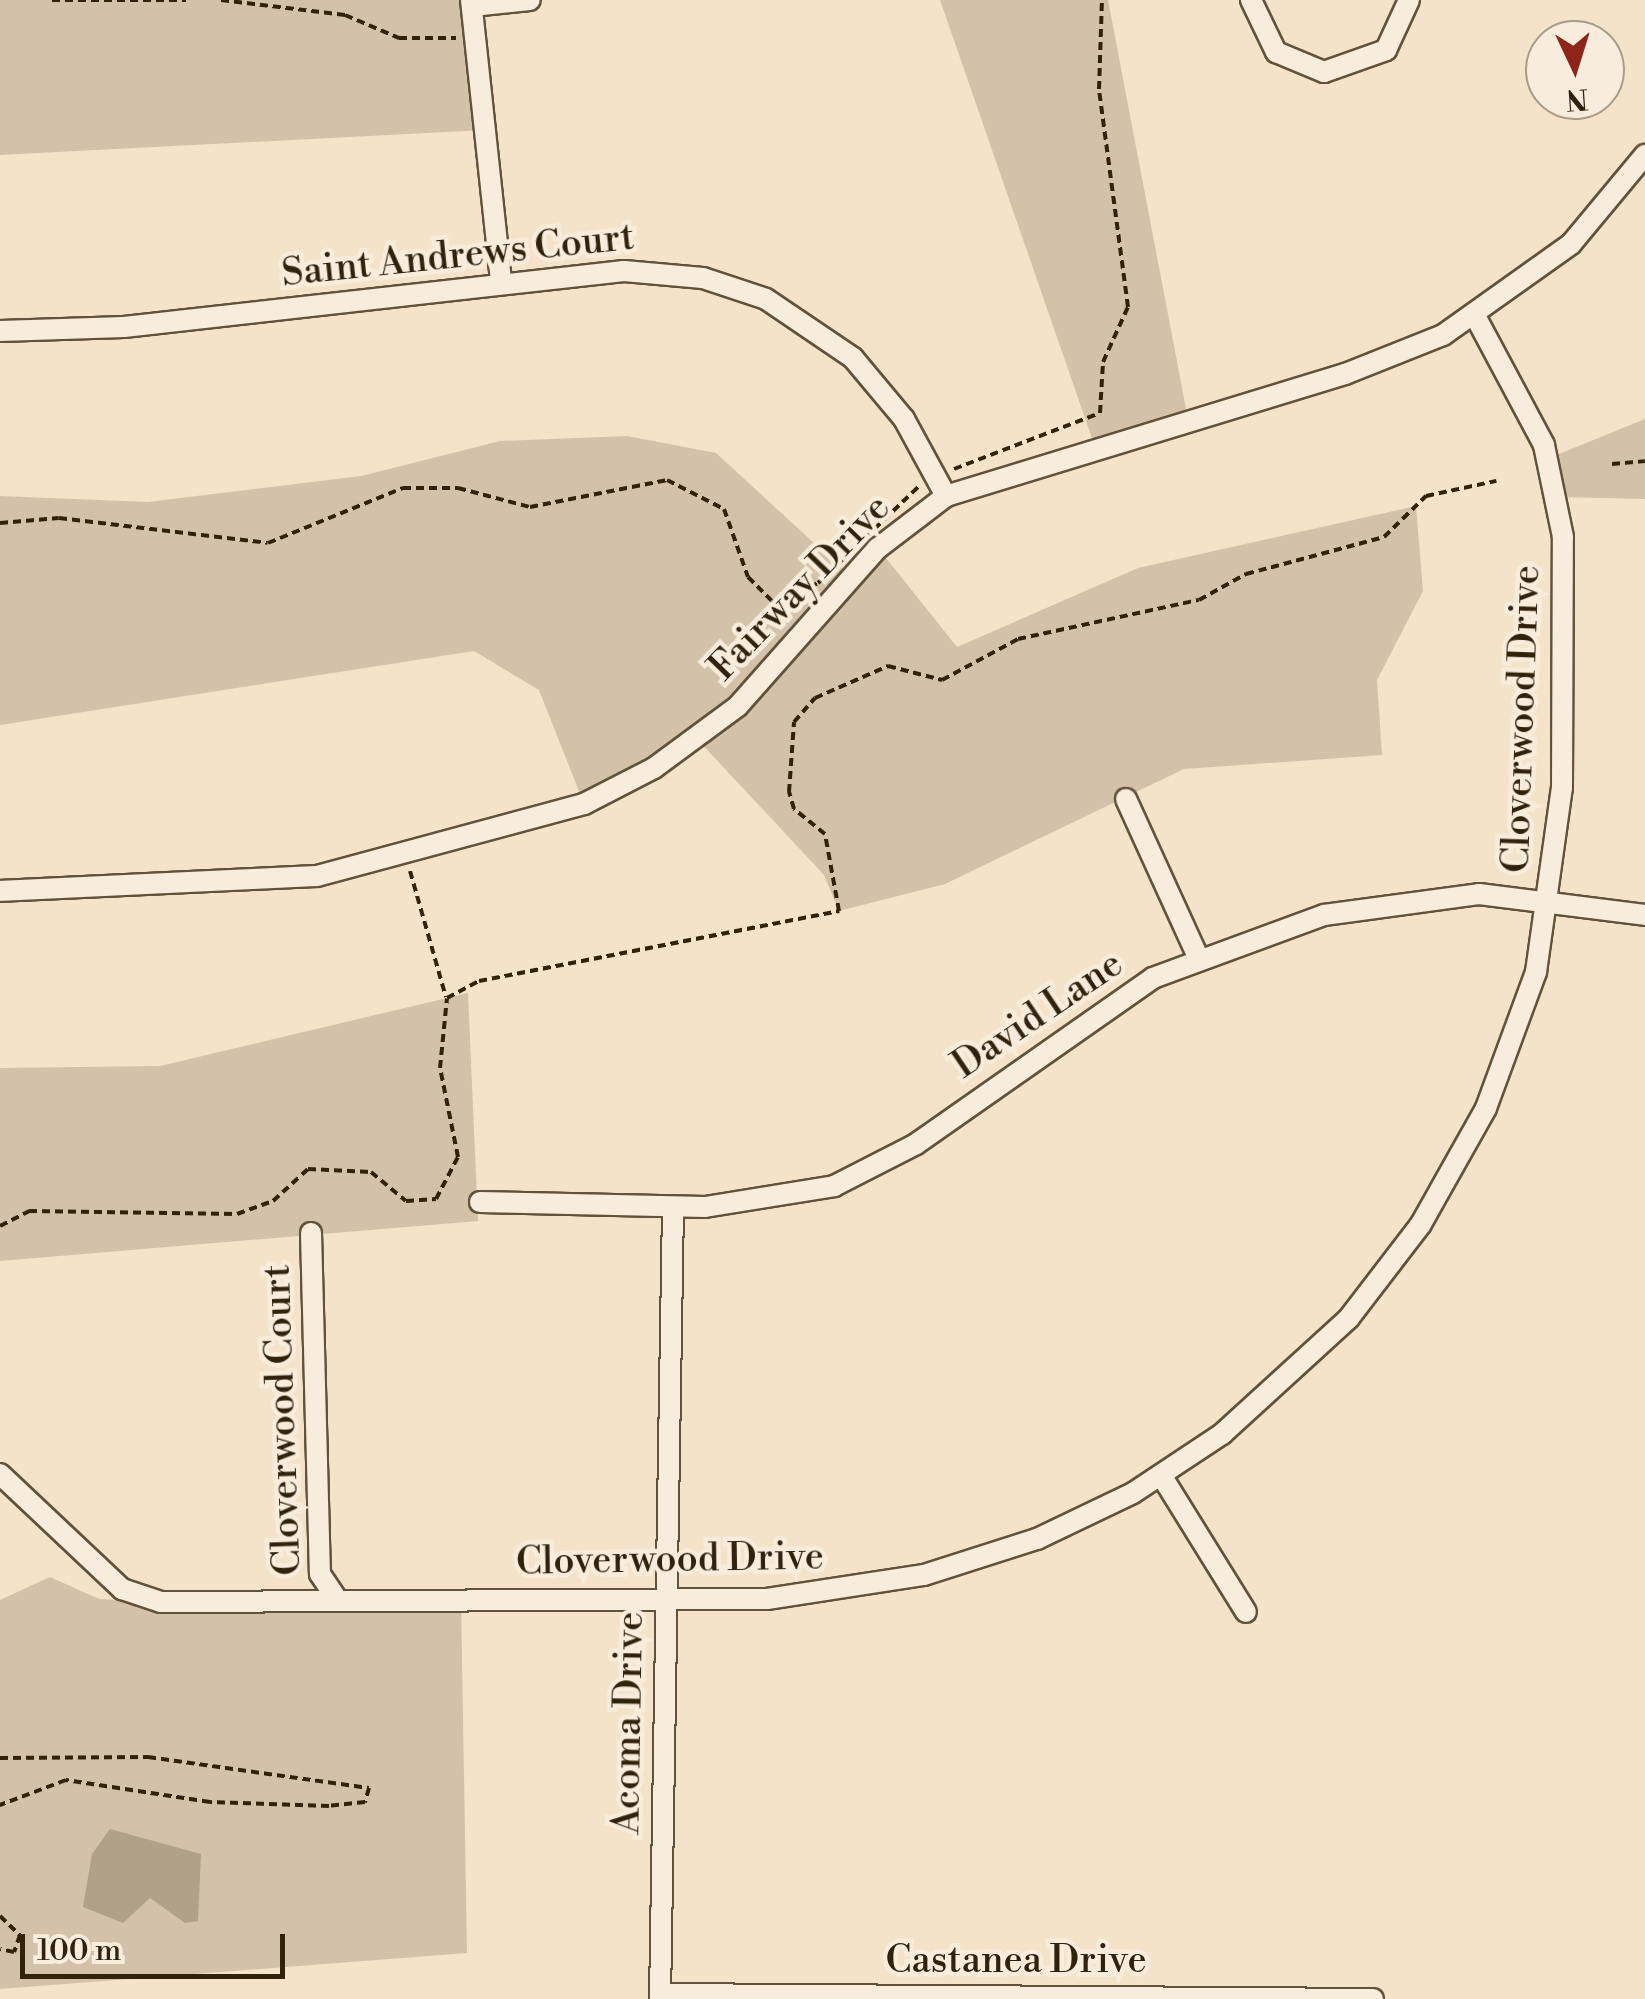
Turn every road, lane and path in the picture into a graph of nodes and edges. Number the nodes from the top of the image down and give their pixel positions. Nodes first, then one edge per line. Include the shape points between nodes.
1 (52, 0) edge
2 (186, 0) edge
3 (222, 0) edge
4 (530, 0) edge
5 (1102, 0) edge
6 (1251, 0) edge
7 (1409, 0) edge
8 (471, 3) edge
9 (475, 38) junction
10 (1645, 155) edge
11 (502, 284) junction
12 (1475, 316) junction
13 (0, 331) edge
14 (1645, 461) edge
15 (1612, 464) dead end
16 (950, 472) dead end
17 (1496, 481) dead end
18 (920, 486) dead end
19 (946, 496) junction
20 (0, 523) edge
21 (1126, 798) dead end
22 (406, 857) junction
23 (0, 891) edge
24 (1551, 896) junction
25 (1645, 915) edge
26 (1198, 957) junction
27 (447, 998) junction
28 (480, 1202) dead end
29 (673, 1208) junction
30 (0, 1226) edge
31 (310, 1232) dead end
32 (0, 1474) edge
33 (1161, 1475) junction
34 (336, 1598) junction
35 (666, 1600) junction
36 (1246, 1612) dead end
37 (0, 1758) edge
38 (0, 1804) edge
39 (0, 1916) edge
40 (0, 1948) edge
41 (660, 1997) edge
42 (1372, 1999) edge

1 - 2 path
3 - 9 path via 344,14 399,38
4 - 8 street
5 - 16 path via 1099,89 1128,307 1103,362 1100,413
6 - 7 street via 1276,52 1324,72 1386,50
8 - 9 street
9 - 11 street
10 - 12 street, Fairway Drive via 1570,244
11 - 13 street, Saint Andrews Court via 124,326
11 - 19 street, Saint Andrews Court via 664,272 766,299 834,340 880,386
12 - 19 street, Fairway Drive via 1346,374
12 - 24 street, Cloverwood Drive via 1529,408 1559,497 1562,788
14 - 15 path
17 - 27 path via 1426,496 1384,538 1246,574 1120,623 1018,639 942,680 870,670 815,698 794,722 789,792 794,809 825,834 839,911 479,982
18 - 20 path via 818,583 774,603 748,578 724,509 667,480 530,507 416,486 268,543 59,518
19 - 22 street, Fairway Drive via 878,548 757,688 654,768 584,804
21 - 26 street
22 - 23 street, Fairway Drive via 252,882
22 - 27 path
24 - 25 street, David Lane
24 - 26 street, David Lane via 1389,902
24 - 33 street, Cloverwood Drive via 1512,1048 1421,1224 1303,1365
26 - 29 street, David Lane via 1085,1018 858,1176 783,1200
27 - 30 path via 440,1068 458,1157 436,1198 406,1201 371,1172 308,1169 273,1200 237,1214 28,1211
28 - 29 street, David Lane
29 - 35 street, Acoma Drive
31 - 34 street, Cloverwood Court via 320,1574
32 - 34 street, Cloverwood Drive via 134,1595 174,1604
33 - 35 street, Cloverwood Drive via 1037,1539 924,1576 834,1594
33 - 36 street
34 - 35 street, Cloverwood Drive
35 - 41 street, Acoma Drive
37 - 38 path via 148,1757 369,1788 365,1802 309,1806 210,1802 66,1780
39 - 40 path via 20,1935 14,1952
41 - 42 street, Castanea Drive

